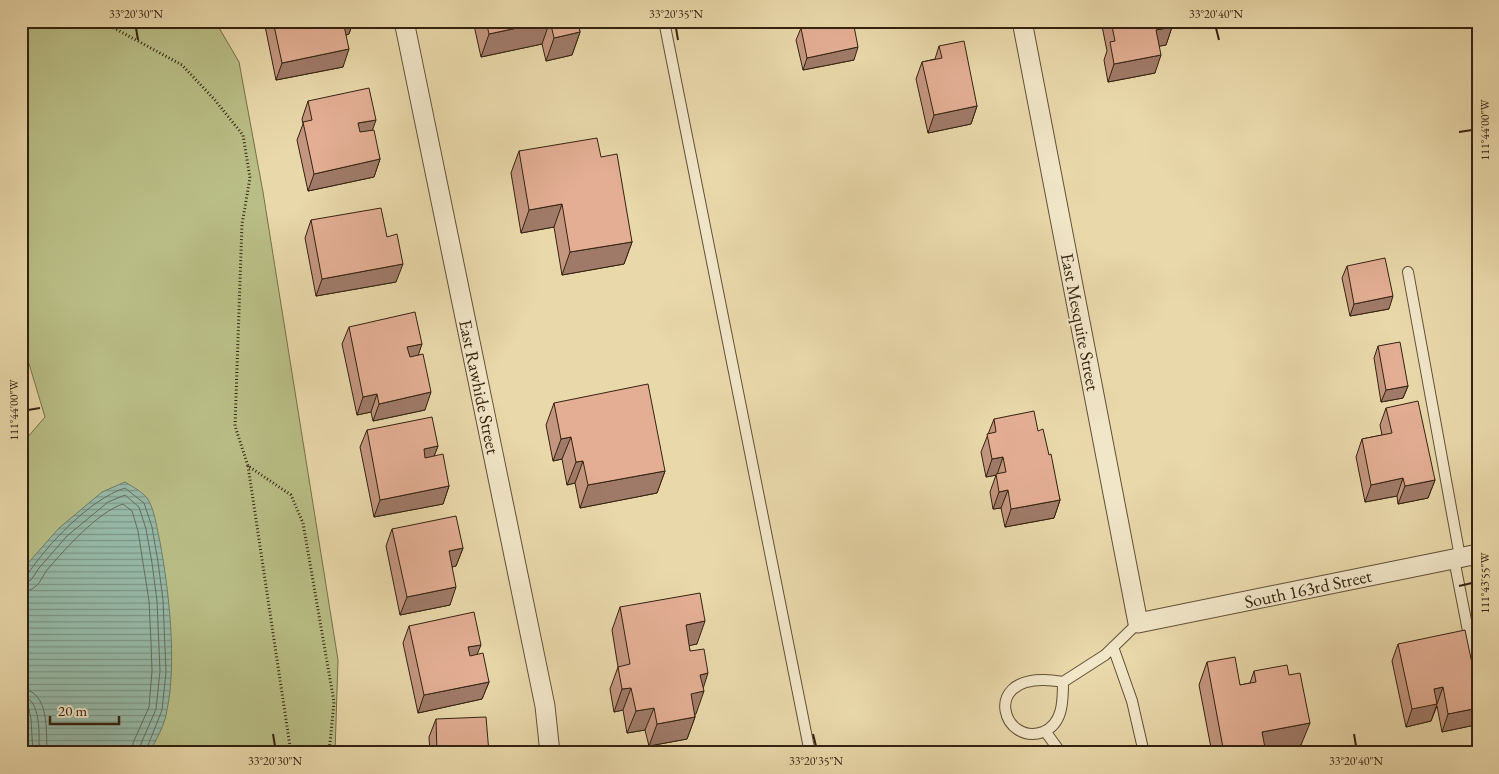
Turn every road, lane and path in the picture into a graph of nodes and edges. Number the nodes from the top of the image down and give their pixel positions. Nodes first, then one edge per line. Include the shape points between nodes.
1 (101, 21) edge
2 (404, 21) edge
3 (664, 21) edge
4 (1022, 21) edge
5 (1408, 272) dead end
6 (248, 466) junction
7 (1464, 557) edge
8 (1138, 623) junction
9 (1113, 647) junction
10 (1063, 682) junction
11 (1478, 682) edge
12 (1045, 731) junction
13 (290, 753) edge
14 (329, 753) edge
15 (550, 753) edge
16 (810, 753) edge
17 (1061, 753) edge
18 (1144, 753) edge

1 - 6 path via 182,65 243,135 250,178 242,224 236,426
2 - 15 street, East Rawhide Street via 545,706
3 - 16 lane
4 - 8 street, East Mesquite Street
5 - 7 lane
6 - 13 path
6 - 14 path via 291,495 303,522 334,702
7 - 8 street, South 163rd Street
7 - 11 lane
8 - 9 lane
9 - 10 lane
9 - 18 lane via 1132,701
10 - 12 lane via 1060,716
10 - 12 lane via 1026,682 1014,687 1004,704 1006,714 1022,733 1033,735
12 - 17 lane

